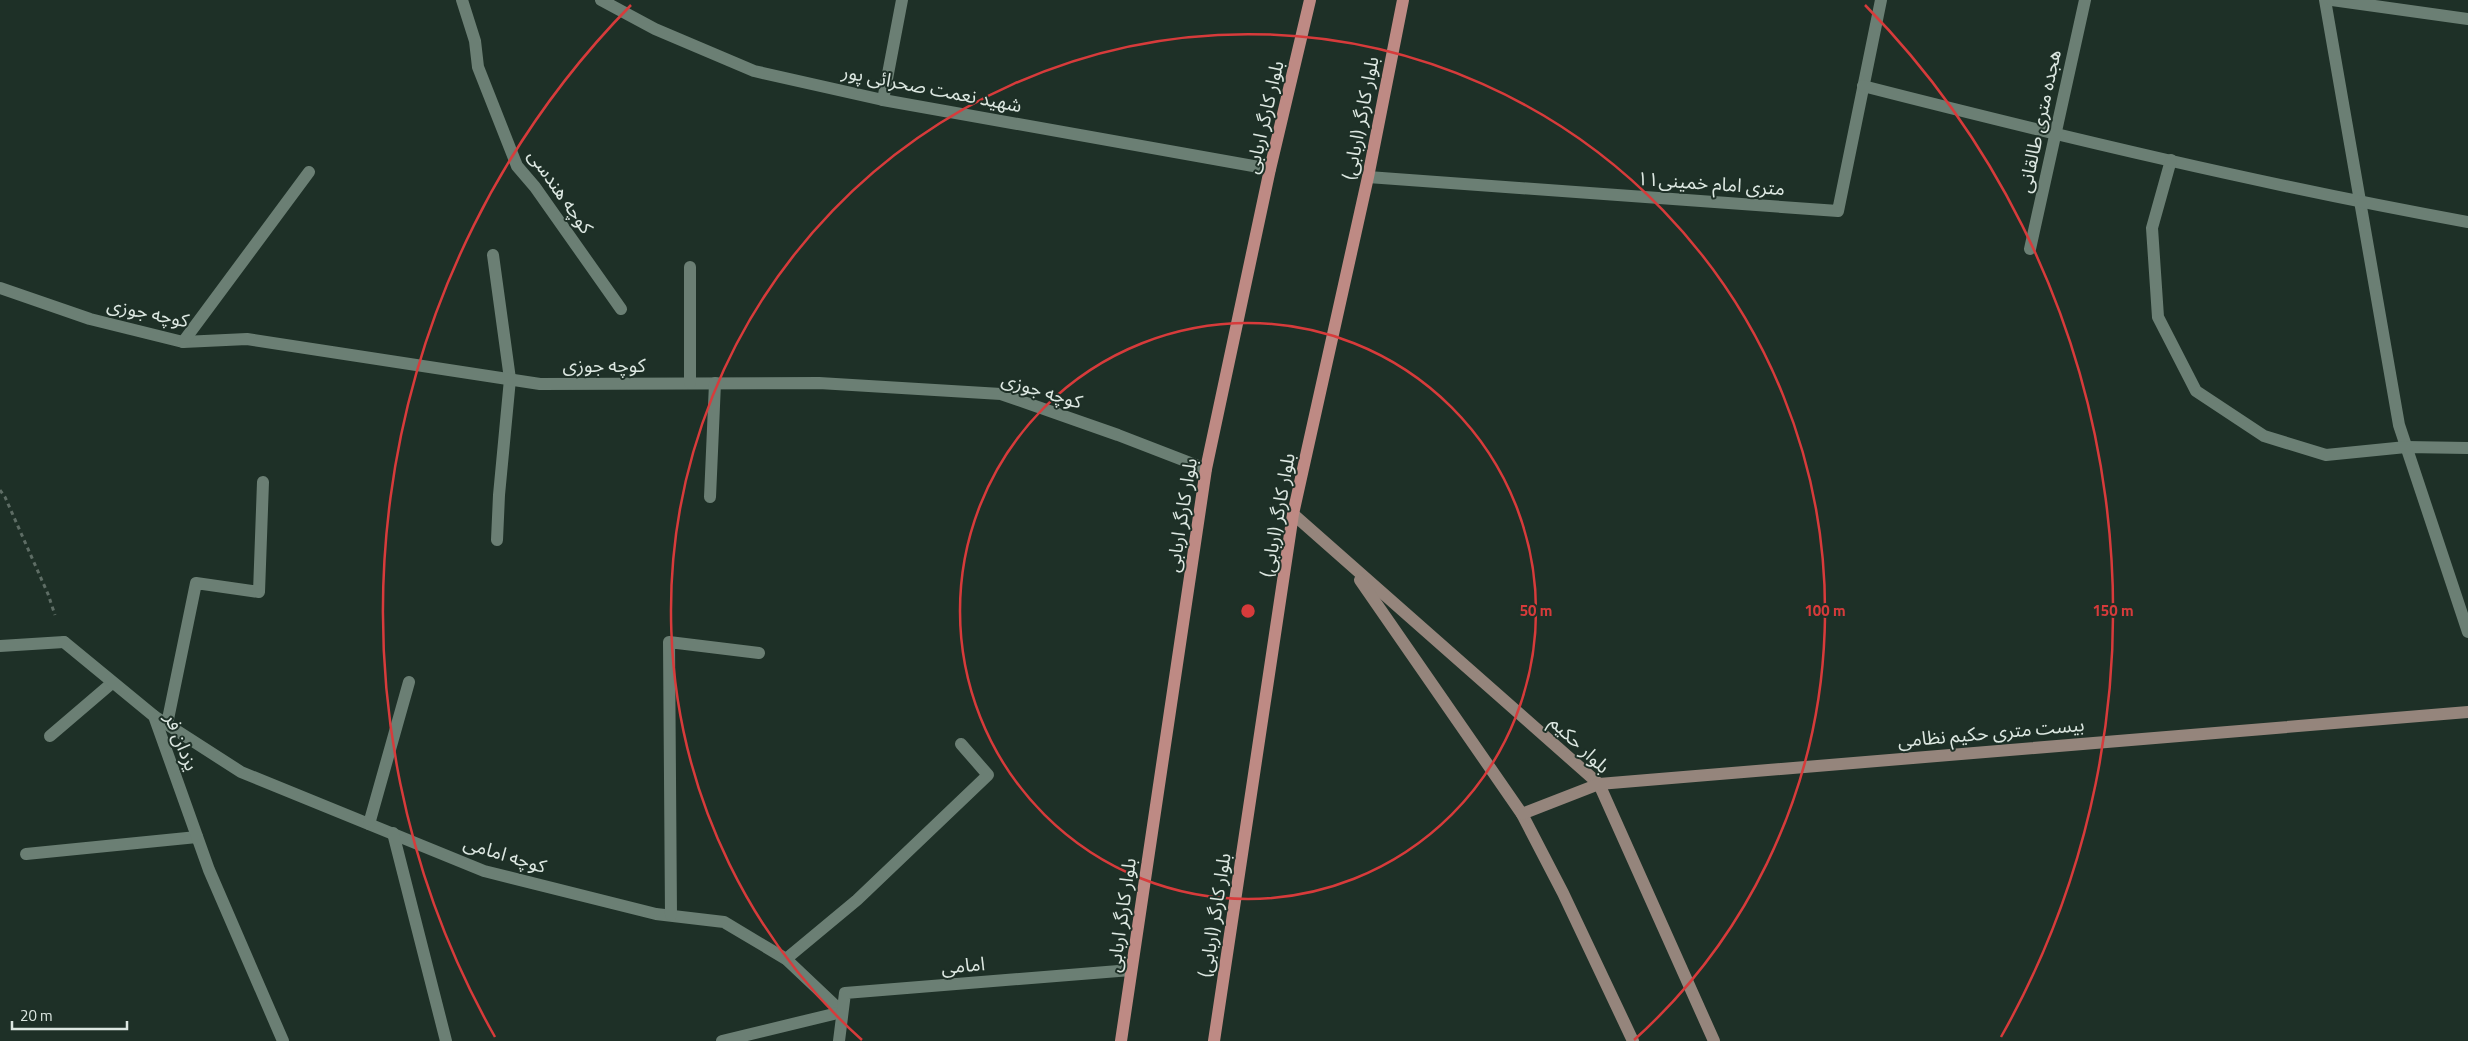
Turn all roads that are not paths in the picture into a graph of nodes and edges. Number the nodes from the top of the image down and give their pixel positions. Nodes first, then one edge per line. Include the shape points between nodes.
1 (462, 0) edge
2 (601, 0) edge
3 (902, 0) edge
4 (1310, 0) edge
5 (1403, 0) edge
6 (1881, 0) edge
7 (2085, 0) edge
8 (2325, 0) edge
9 (2332, 0) edge
10 (2468, 19) edge
11 (1863, 86) junction
12 (883, 100) junction
13 (2055, 135) junction
14 (2171, 160) junction
15 (1270, 169) junction
16 (309, 172) dead end
17 (1368, 177) junction
18 (2360, 202) junction
19 (2468, 222) edge
20 (2030, 249) dead end
21 (493, 254) dead end
22 (690, 267) dead end
23 (0, 288) edge
24 (621, 309) dead end
25 (183, 342) junction
26 (510, 379) junction
27 (690, 383) junction
28 (715, 383) junction
29 (2406, 447) junction
30 (2468, 448) edge
31 (1206, 469) junction
32 (264, 482) dead end
33 (710, 498) dead end
34 (1293, 514) junction
35 (497, 540) dead end
36 (1349, 563) junction
37 (2468, 632) edge
38 (0, 646) edge
39 (759, 653) dead end
40 (410, 682) dead end
41 (112, 683) junction
42 (2468, 712) edge
43 (154, 716) junction
44 (167, 724) junction
45 (50, 736) dead end
46 (961, 744) dead end
47 (1599, 784) junction
48 (1522, 814) junction
49 (369, 824) junction
50 (393, 833) junction
51 (197, 837) junction
52 (26, 854) dead end
53 (671, 915) junction
54 (786, 960) junction
55 (1131, 970) junction
56 (842, 1012) junction
57 (283, 1041) edge
58 (446, 1041) edge
59 (722, 1041) edge
60 (839, 1041) edge
61 (1121, 1041) edge
62 (1214, 1041) edge
63 (1634, 1041) edge
64 (1714, 1041) edge

1 - 24 street, کوچه هندسی via 475,41 478,67 516,166 536,187
2 - 12 street, شهید نعمت صحرائی پور via 656,29 754,71
3 - 12 street
4 - 15 main road, بلوار کارگر اربابی
5 - 17 main road, بلوار کارگر (اربابی)
6 - 11 street, ۱۱متری امام خمینی
7 - 13 street, هجده متری طالقانی
8 - 18 street
9 - 10 street
11 - 13 street
11 - 17 street, ۱۱متری امام خمینی via 1838,211
12 - 15 street, شهید نعمت صحرائی پور
13 - 14 street
13 - 20 street, هجده متری طالقانی
14 - 18 street
14 - 29 street via 2152,228 2158,317 2196,391 2264,436 2326,455
15 - 31 main road, بلوار کارگر اربابی
16 - 25 street
17 - 34 main road, بلوار کارگر (اربابی)
18 - 19 street
18 - 29 street via 2399,425
21 - 26 street
22 - 27 street
23 - 25 street, کوچه جوزی via 90,319
25 - 26 street, کوچه جوزی via 247,339
26 - 27 street, کوچه جوزی via 540,384
26 - 35 street
27 - 28 street, کوچه جوزی
28 - 31 street, کوچه جوزی via 819,383 1000,394
28 - 33 street
29 - 30 street
29 - 37 street
31 - 55 main road, بلوار کارگر اربابی
32 - 44 street via 258,592 196,583
34 - 36 street, بلوار حکیم
34 - 62 main road, بلوار کارگر (اربابی)
36 - 47 street, بلوار حکیم
36 - 48 street, بلوار حکیم
38 - 41 street, یزدان فر via 64,642
39 - 53 street via 669,642
40 - 49 street
41 - 43 street, یزدان فر
41 - 45 street
42 - 47 street, بیست متری حکیم نظامی
43 - 44 street, کوچه امامی
43 - 51 street, یزدان فر
44 - 49 street, کوچه امامی via 241,772
46 - 54 street via 988,775 857,900
47 - 48 street, بیست متری حکیم نظامی
47 - 64 street, بلوار حکیم
48 - 63 street, بلوار حکیم
49 - 50 street, کوچه امامی
50 - 53 street, کوچه امامی via 484,871
50 - 58 street
51 - 52 street
51 - 57 street, یزدان فر
53 - 54 street, کوچه امامی via 724,922
54 - 56 street, کوچه امامی
55 - 56 street, امامی via 845,993
55 - 61 main road, بلوار کارگر اربابی
56 - 59 street
56 - 60 street, امامی

